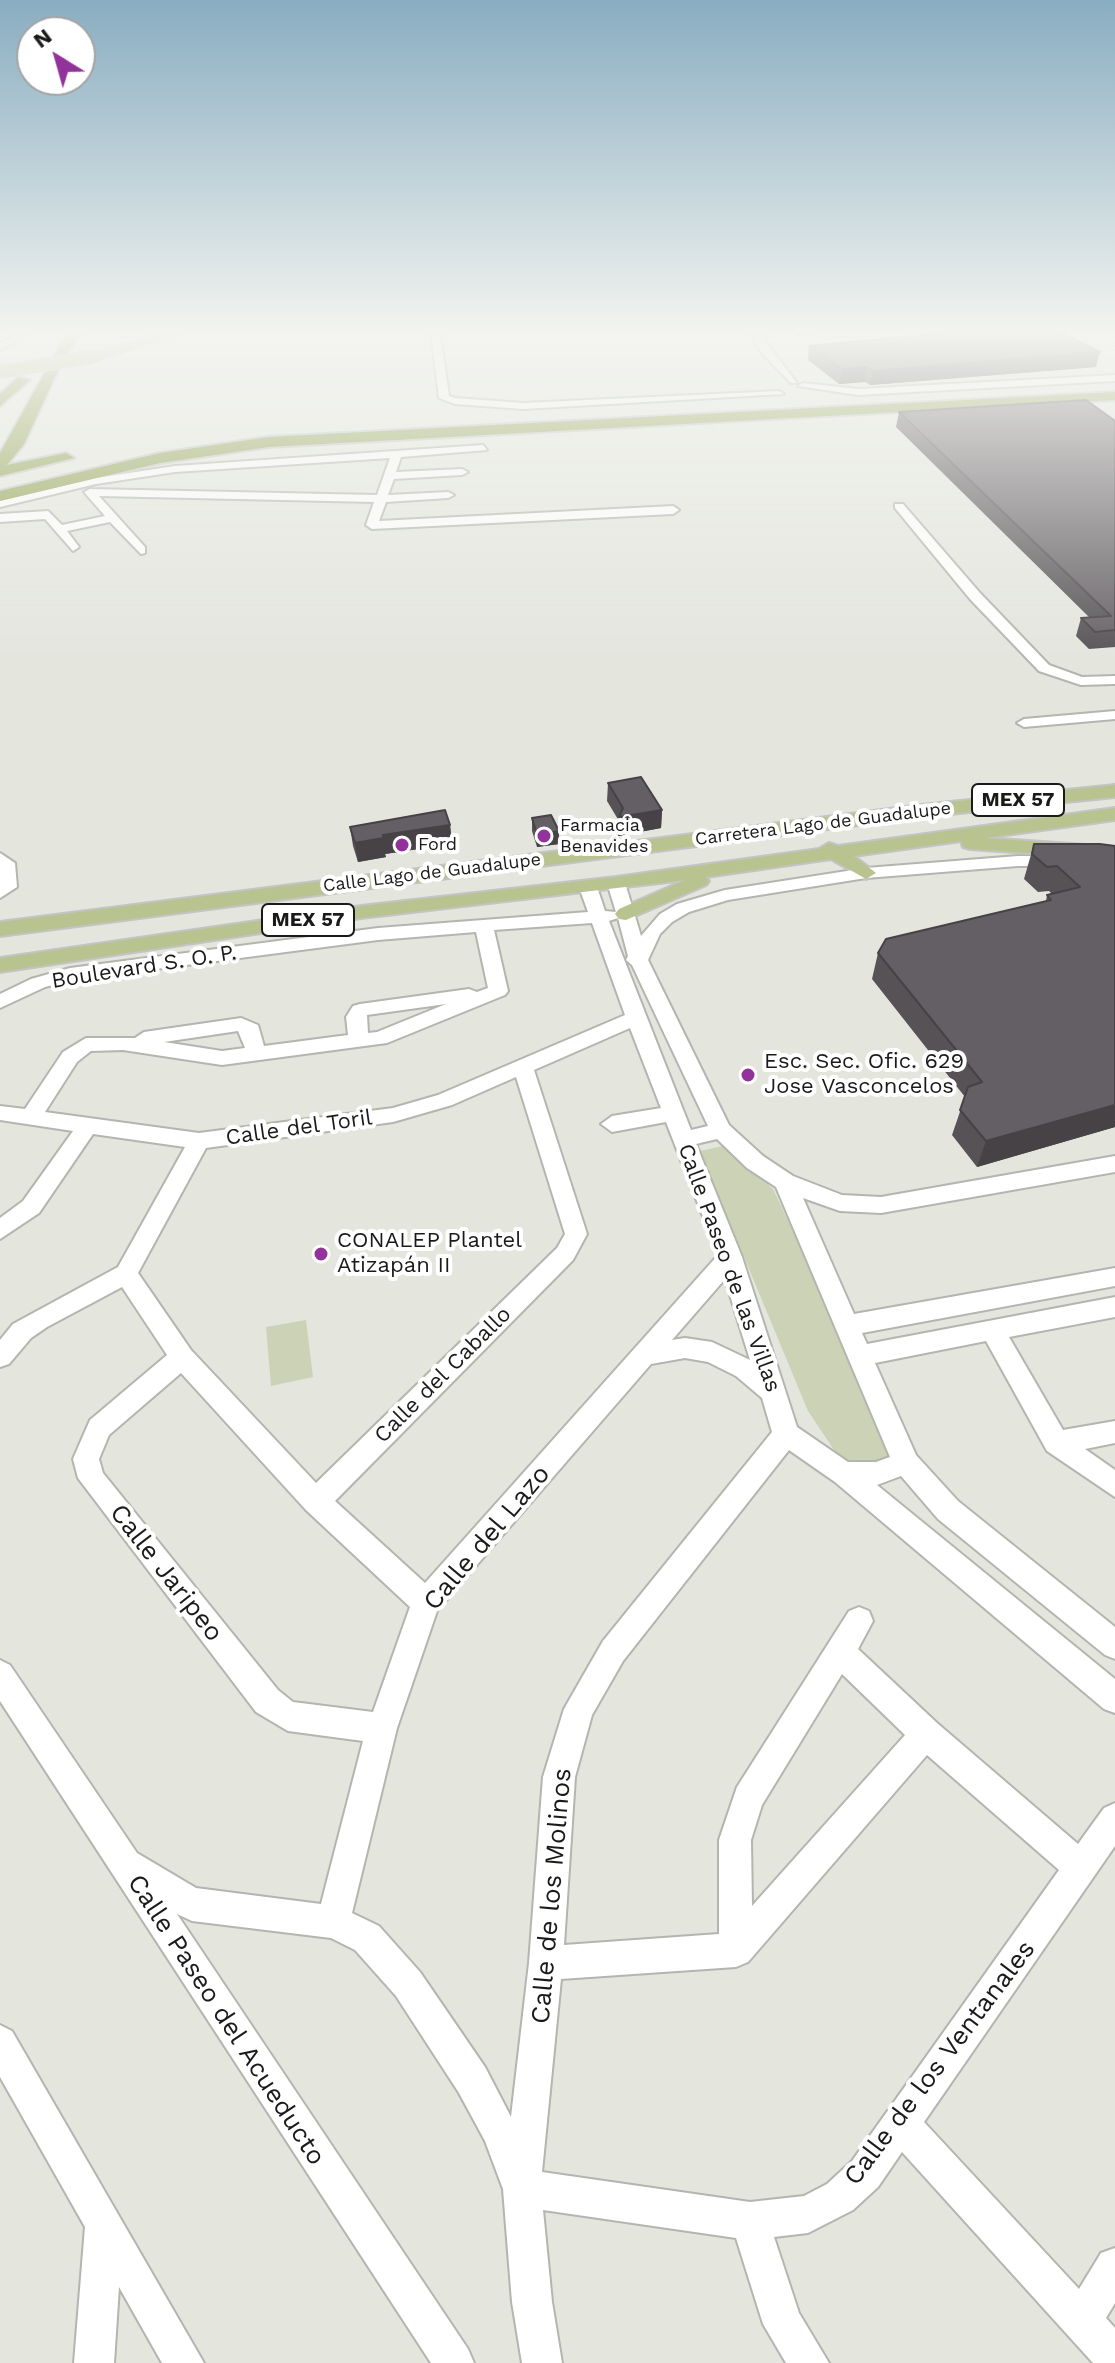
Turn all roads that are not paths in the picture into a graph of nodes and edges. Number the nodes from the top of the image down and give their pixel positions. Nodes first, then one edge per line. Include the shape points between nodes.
1 (16, 443) edge
2 (172, 443) edge
3 (267, 443) edge
4 (130, 447) dead end
5 (483, 448) dead end
6 (85, 452) dead end
7 (397, 453) junction
8 (326, 458) junction
9 (6, 467) edge
10 (462, 472) dead end
11 (389, 476) junction
12 (311, 488) junction
13 (50, 491) junction
14 (90, 492) junction
15 (448, 495) dead end
16 (0, 496) edge
17 (379, 499) junction
18 (0, 504) edge
19 (673, 510) dead end
20 (907, 510) dead end
21 (0, 518) edge
22 (114, 518) junction
23 (61, 529) junction
24 (73, 547) dead end
25 (141, 550) dead end
26 (1115, 670) edge
27 (1065, 673) junction
28 (1115, 680) edge
29 (1115, 715) edge
30 (1024, 723) dead end
31 (1115, 791) edge
32 (921, 811) junction
33 (1115, 814) edge
34 (830, 823) junction
35 (1039, 823) junction
36 (1115, 829) edge
37 (931, 839) junction
38 (999, 846) junction
39 (834, 853) junction
40 (1115, 853) edge
41 (579, 856) junction
42 (2, 859) edge
43 (1115, 865) edge
44 (971, 866) junction
45 (725, 869) junction
46 (866, 873) junction
47 (361, 882) junction
48 (616, 883) junction
49 (588, 887) junction
50 (3, 891) edge
51 (361, 912) junction
52 (626, 914) junction
53 (597, 917) junction
54 (484, 925) junction
55 (0, 929) edge
56 (639, 960) junction
57 (615, 963) junction
58 (0, 965) edge
59 (498, 991) junction
60 (0, 1002) edge
61 (636, 1018) junction
62 (359, 1041) junction
63 (123, 1043) junction
64 (256, 1054) junction
65 (523, 1066) junction
66 (0, 1113) edge
67 (672, 1113) junction
68 (29, 1119) junction
69 (612, 1124) dead end
70 (88, 1125) junction
71 (721, 1130) junction
72 (682, 1140) junction
73 (199, 1141) junction
74 (1115, 1164) edge
75 (785, 1182) junction
76 (0, 1206) edge
77 (31, 1207) junction
78 (0, 1230) edge
79 (730, 1257) junction
80 (126, 1274) junction
81 (1115, 1277) edge
82 (1115, 1307) edge
83 (849, 1325) junction
84 (992, 1330) junction
85 (645, 1355) junction
86 (861, 1355) junction
87 (0, 1357) edge
88 (182, 1357) junction
89 (776, 1395) junction
90 (1115, 1432) edge
91 (786, 1434) junction
92 (1056, 1443) junction
93 (906, 1463) junction
94 (844, 1474) junction
95 (1115, 1485) edge
96 (316, 1501) junction
97 (426, 1603) junction
98 (859, 1621) dead end
99 (1115, 1645) edge
100 (839, 1651) junction
101 (0, 1675) edge
102 (1115, 1698) edge
103 (382, 1728) junction
104 (926, 1734) junction
105 (1115, 1819) edge
106 (122, 1862) junction
107 (1082, 1869) junction
108 (333, 1922) junction
109 (736, 1950) junction
110 (546, 1963) junction
111 (0, 2043) edge
112 (901, 2124) junction
113 (522, 2188) junction
114 (750, 2221) junction
115 (104, 2225) junction
116 (1115, 2267) edge
117 (1082, 2320) junction
118 (1115, 2357) edge
119 (94, 2363) edge
120 (184, 2363) edge
121 (454, 2363) edge
122 (542, 2363) edge
123 (809, 2363) edge

1 - 9 highway
2 - 4 highway
3 - 16 highway via 160,458
5 - 7 street
6 - 9 highway
7 - 8 street
7 - 11 street
8 - 12 street
8 - 13 street via 175,469
10 - 11 street
11 - 17 street
12 - 14 street
12 - 17 street
13 - 14 street
13 - 18 street
14 - 22 street
15 - 17 street
17 - 19 street via 371,521 379,526
20 - 27 street via 986,608 1044,668
21 - 23 street via 44,514
22 - 23 street
22 - 25 street
23 - 24 street
26 - 27 street
27 - 28 street via 1081,681
29 - 30 street
31 - 32 main road, Carretera Lago de Guadalupe / MEX 57
32 - 34 main road, Carretera Lago de Guadalupe / MEX 57
32 - 35 main road
33 - 35 main road, Carretera Lago de Guadalupe / MEX 57
34 - 39 main road via 818,838
34 - 41 main road, Carretera Lago de Guadalupe / MEX 57
35 - 36 main road
35 - 37 main road, Carretera Lago de Guadalupe / MEX 57
37 - 38 main road
37 - 39 main road, Carretera Lago de Guadalupe / MEX 57
38 - 40 main road
38 - 44 main road
39 - 45 main road, Carretera Lago de Guadalupe / MEX 57
39 - 46 main road
41 - 47 main road, Calle Lago de Guadalupe / MEX 57
41 - 48 main road via 603,865
42 - 50 street
43 - 44 street via 1062,861
44 - 46 street
45 - 48 main road, Carretera Lago de Guadalupe / MEX 57
45 - 52 main road
46 - 56 street via 725,895 683,908 652,932
47 - 51 main road via 335,898
47 - 55 main road, Calle Lago de Guadalupe / MEX 57
48 - 49 main road, Calle Lago de Guadalupe / MEX 57
48 - 52 street, Calle Paseo de las Villas
49 - 51 main road, Calle Lago de Guadalupe / MEX 57
49 - 53 street, Calle Paseo de las Villas
51 - 58 main road, Calle Lago de Guadalupe / MEX 57
52 - 53 street, Boulevard S. O. P.
52 - 56 street, Calle Paseo de las Villas
53 - 54 street, Boulevard S. O. P.
53 - 57 street, Calle Paseo de las Villas
54 - 59 street
54 - 60 street, Boulevard S. O. P. via 70,974
56 - 57 street
56 - 71 street, Calle Paseo de las Villas
57 - 61 street, Calle Paseo de las Villas
59 - 62 street via 392,1034
59 - 62 street via 368,1007 356,1017
61 - 65 street, Calle del Toril
61 - 67 street, Calle Paseo de las Villas
62 - 64 street
63 - 64 street via 207,1057
63 - 64 street via 241,1024 251,1030
63 - 68 street via 76,1050
65 - 73 street, Calle del Toril via 445,1100 393,1115
65 - 96 street, Calle del Caballo via 576,1234 565,1254
66 - 68 street
67 - 69 street
67 - 72 street, Calle Paseo de las Villas
68 - 70 street
70 - 73 street
70 - 77 street
71 - 72 street
71 - 75 street, Calle Paseo de las Villas
72 - 79 street, Calle Paseo de las Villas
73 - 80 street, Calle del Toril
74 - 75 street, Calle Paseo de las Villas via 881,1205 840,1203
75 - 83 street
76 - 77 street
77 - 78 street
79 - 85 street, Calle del Lazo
79 - 89 street, Calle Paseo de las Villas
80 - 87 street via 38,1320
80 - 88 street
81 - 83 street
82 - 84 street
83 - 86 street
84 - 86 street
84 - 92 street
85 - 89 street via 685,1348 712,1352 745,1369
85 - 97 street, Calle del Lazo
86 - 93 street
88 - 96 street
88 - 103 street, Calle Jaripeo via 99,1428 86,1459 91,1478 267,1701 288,1716
89 - 91 street, Calle Paseo de las Villas
90 - 92 street
91 - 94 street
91 - 110 street, Calle de los Molinos via 613,1651 579,1709 559,1777
92 - 95 street
93 - 94 street via 876,1474
93 - 99 street via 948,1510
94 - 102 street
96 - 97 street
97 - 103 street, Calle del Lazo
98 - 100 street
100 - 104 street
100 - 109 street via 748,1798 735,1840
101 - 106 street, Calle Paseo del Acueducto
103 - 108 street, Calle del Lazo
104 - 107 street
104 - 109 street
105 - 107 street, Calle de los Ventanales
106 - 108 street, Calle de los Molinos via 192,1904
106 - 121 street, Calle Paseo del Acueducto
107 - 112 street, Calle de los Ventanales
108 - 113 street, Calle de los Molinos via 367,1938 408,1984 472,2080
109 - 110 street
110 - 113 street, Calle de los Molinos
111 - 115 street
112 - 114 street, Calle de los Ventanales via 865,2174 840,2197 808,2214
112 - 117 street
113 - 114 street, Calle de los Ventanales
113 - 122 street, Calle de los Molinos
114 - 123 street via 783,2324
115 - 119 street
115 - 120 street
116 - 117 street
117 - 118 street

